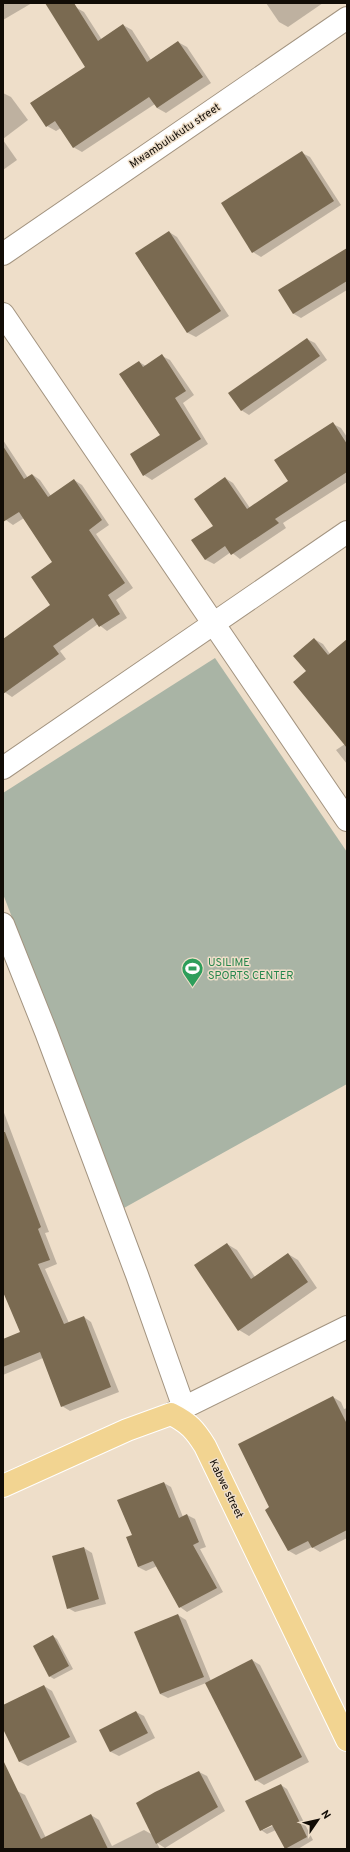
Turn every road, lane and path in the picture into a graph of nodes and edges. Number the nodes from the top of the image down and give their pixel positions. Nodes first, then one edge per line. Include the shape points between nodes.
1 (347, 18) edge
2 (3, 254) edge
3 (3, 314) edge
4 (347, 532) edge
5 (213, 624) junction
6 (3, 768) edge
7 (347, 820) edge
8 (3, 924) edge
9 (347, 1328) edge
10 (178, 1411) junction
11 (3, 1486) edge
12 (347, 1740) edge

1 - 2 street, Mwambulukutu street
3 - 5 street
4 - 5 street
5 - 6 street
5 - 7 street
8 - 10 street via 135,1268
9 - 10 street
10 - 11 main road via 127,1430
10 - 12 main road, Kabwe street via 205,1446

